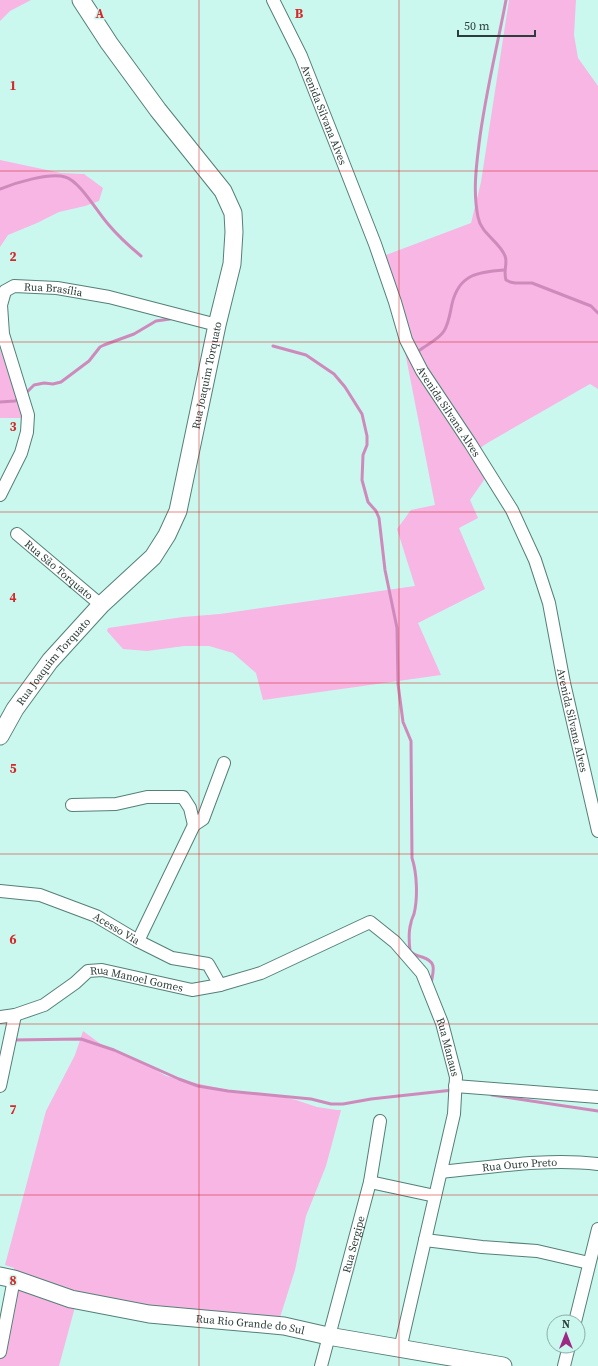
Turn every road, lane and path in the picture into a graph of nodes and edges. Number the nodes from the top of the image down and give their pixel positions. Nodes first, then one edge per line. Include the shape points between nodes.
1 (81, 0) edge
2 (273, 0) edge
3 (217, 325) junction
4 (0, 495) edge
5 (17, 534) dead end
6 (101, 605) junction
7 (0, 736) edge
8 (224, 763) dead end
9 (72, 805) dead end
10 (194, 825) junction
11 (598, 831) edge
12 (0, 891) edge
13 (370, 922) joint
14 (138, 941) junction
15 (220, 985) junction
16 (15, 1015) junction
17 (0, 1017) edge
18 (0, 1086) edge
19 (455, 1086) junction
20 (598, 1096) edge
21 (380, 1121) dead end
22 (598, 1164) edge
23 (440, 1172) junction
24 (370, 1182) junction
25 (435, 1196) junction
26 (598, 1229) edge
27 (425, 1240) junction
28 (590, 1263) junction
29 (7, 1278) edge
30 (577, 1314) edge
31 (328, 1336) junction
32 (400, 1349) junction
33 (0, 1352) edge
34 (567, 1354) edge
35 (321, 1366) edge
36 (503, 1366) edge
37 (564, 1366) edge

1 - 3 street, Rua Joaquim Torquato via 158,110 222,191 233,213 232,264
2 - 11 street, Avenida Silvana Alves via 301,56 375,244 406,340 422,371 512,510 534,560 549,603 564,683
3 - 4 street, Rua Brasília via 109,297 57,288 14,286 5,291 1,305 3,334 28,415 27,432 21,453
3 - 6 street, Rua Joaquim Torquato via 178,512 153,557
5 - 6 street, Rua São Torquato
6 - 7 street, Rua Joaquim Torquato via 50,661 15,709
8 - 10 street via 203,818
9 - 10 street via 116,804 147,797 183,797 190,808
10 - 14 street
12 - 14 street, Acesso Via via 40,895 96,916
13 - 15 street, Rua Manoel Gomes via 261,973
13 - 19 street, Rua Manaus via 395,942 422,973 442,1023 456,1077
14 - 15 street, Acesso Via via 172,958 208,964
15 - 16 street, Rua Manoel Gomes via 192,990 102,970 88,971 44,1005
16 - 17 street, Rua Manoel Gomes
16 - 18 street
19 - 20 street
19 - 23 street, Rua Manaus via 454,1114
21 - 24 street, Rua Sergipe
22 - 23 street, Rua Ouro Preto via 552,1162
23 - 25 street, Rua Manaus
24 - 25 street
24 - 31 street, Rua Sergipe
25 - 27 street, Rua Manaus
26 - 28 street
27 - 28 street via 537,1251
27 - 32 street, Rua Manaus
28 - 30 street
29 - 31 street, Rua Rio Grande do Sul via 72,1299 148,1314 284,1326
29 - 33 street
31 - 32 street, Rua Rio Grande do Sul
31 - 35 street, Rua Sergipe
32 - 36 street, Rua Rio Grande do Sul
34 - 37 street

